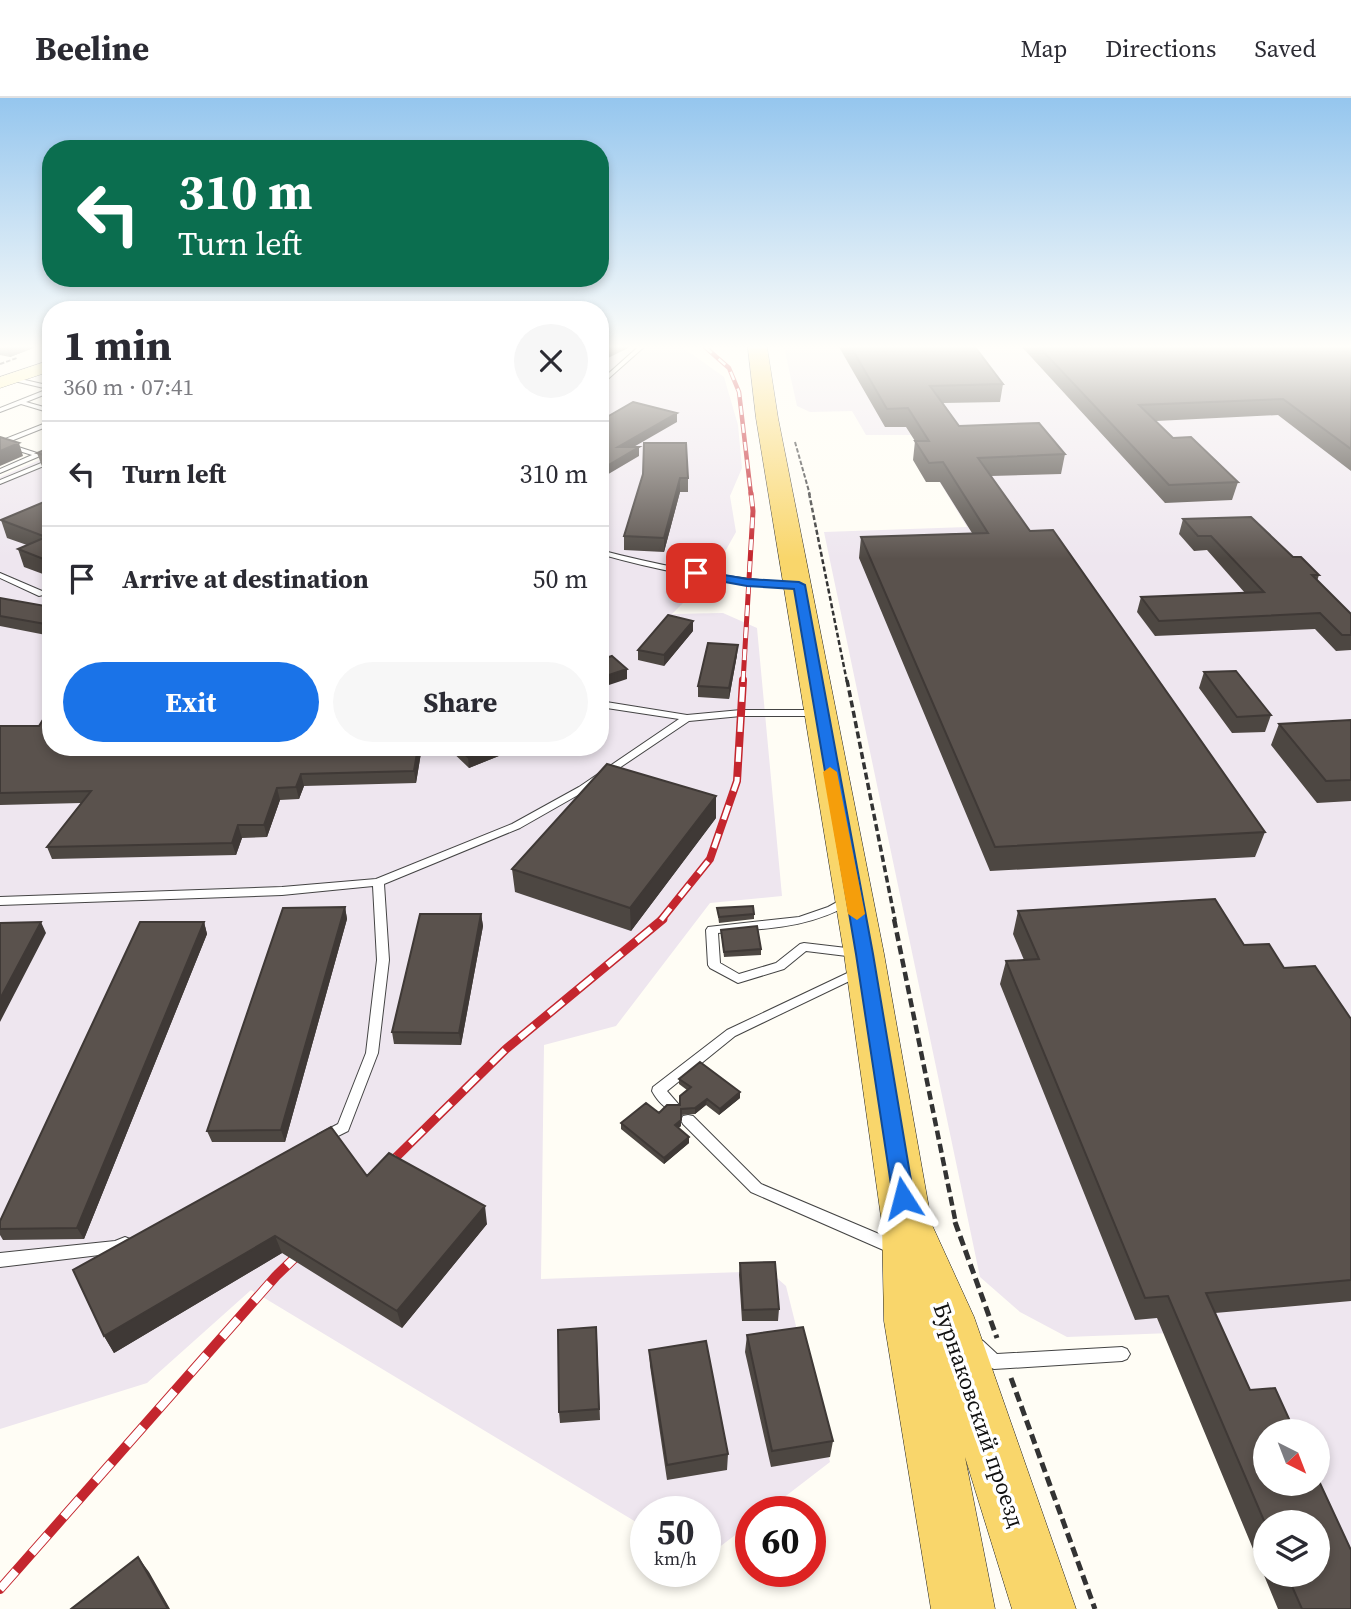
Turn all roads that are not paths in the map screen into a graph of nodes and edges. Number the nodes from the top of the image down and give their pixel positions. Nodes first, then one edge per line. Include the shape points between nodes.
1 (767, 418) edge
2 (42, 427) edge
3 (0, 443) edge
4 (42, 465) edge
5 (0, 471) edge
6 (0, 482) edge
7 (609, 555) edge
8 (0, 575) edge
9 (13, 580) junction
10 (799, 585) junction
11 (0, 586) edge
12 (42, 592) edge
13 (609, 705) edge
14 (819, 713) junction
15 (687, 718) junction
16 (378, 882) junction
17 (853, 896) junction
18 (0, 901) edge
19 (866, 961) junction
20 (673, 1107) edge
21 (688, 1120) dead end
22 (308, 1148) edge
23 (141, 1236) edge
24 (908, 1239) junction
25 (0, 1260) edge
26 (929, 1319) junction
27 (1122, 1354) dead end
28 (963, 1609) edge
29 (1044, 1609) edge

1 - 10 main road, Бурнаковский проезд
2 - 3 lane
3 - 5 lane via 38,455
4 - 6 lane
7 - 10 lane via 722,580
8 - 9 lane
9 - 11 lane
9 - 12 lane
10 - 14 main road, Бурнаковский проезд
13 - 15 lane
14 - 15 lane
14 - 17 main road, Бурнаковский проезд
15 - 16 lane via 582,789 516,826
16 - 18 lane via 282,891
16 - 22 lane via 383,960 372,1053 343,1127
17 - 19 main road, Бурнаковский проезд
17 - 19 lane via 827,915 785,925 712,930 714,965 738,979 780,966 804,947
19 - 20 lane via 731,1033 658,1091
19 - 24 main road, Бурнаковский проезд
21 - 24 lane via 756,1188
23 - 25 lane via 116,1247
24 - 26 main road, Бурнаковский проезд
26 - 27 lane via 994,1362
26 - 28 main road, Бурнаковский проезд
26 - 29 main road, Бурнаковский проезд

